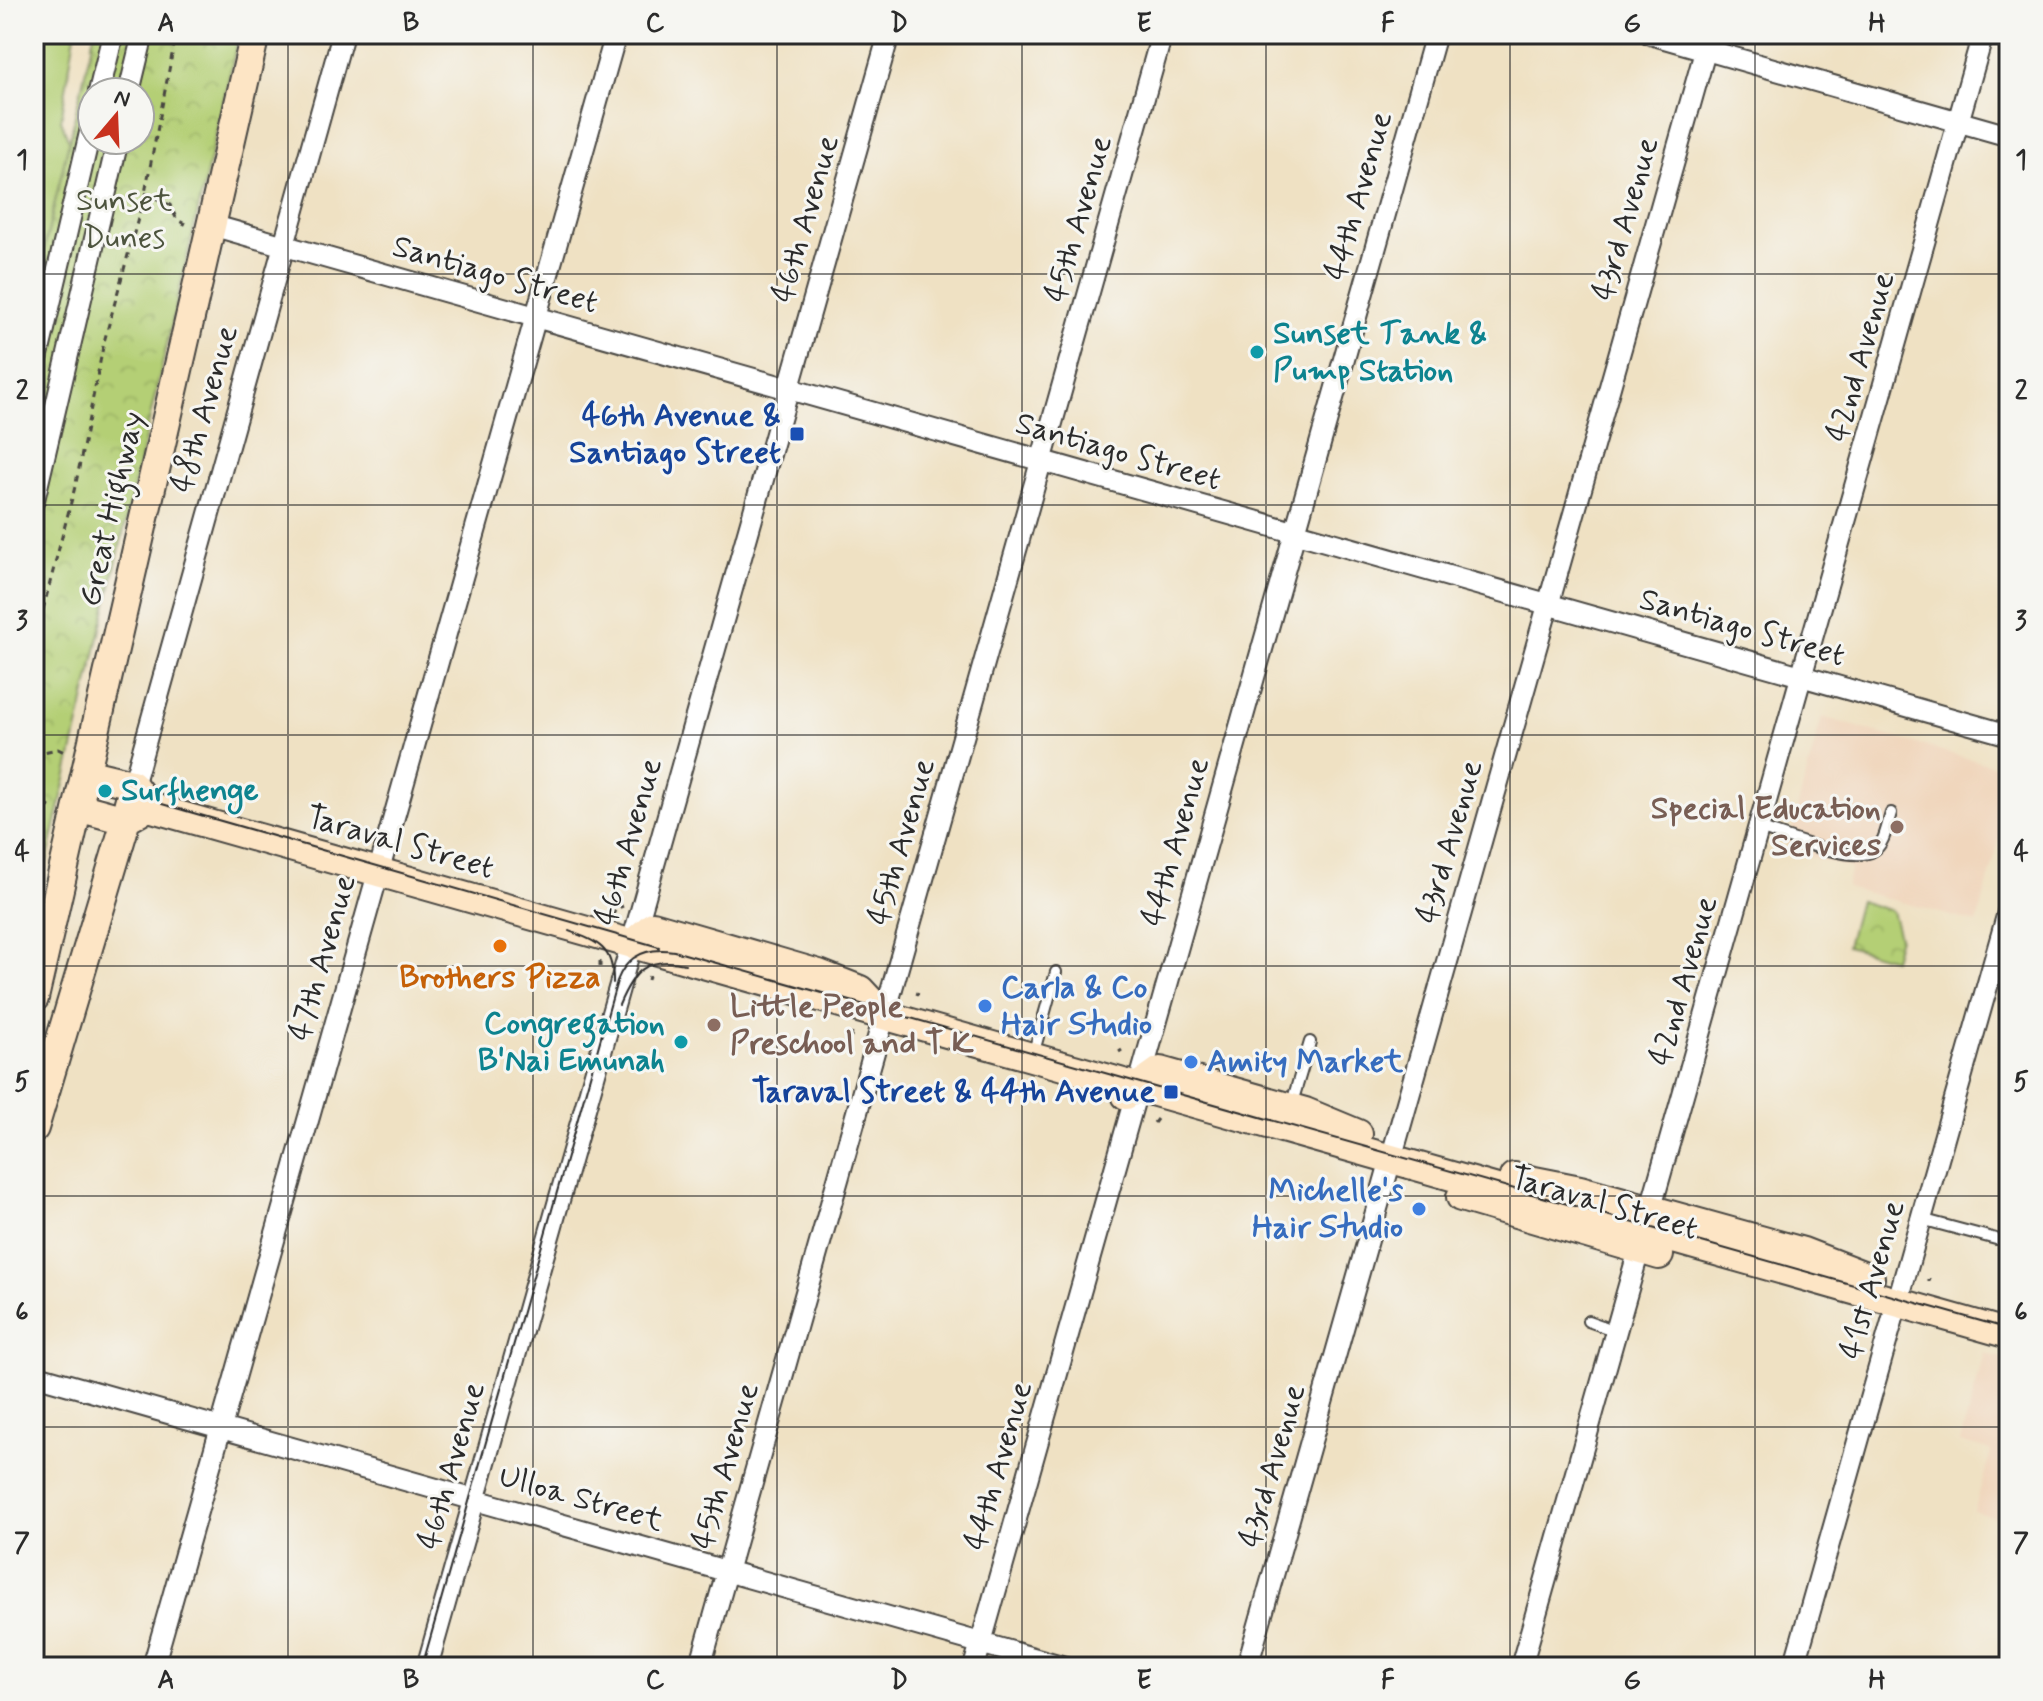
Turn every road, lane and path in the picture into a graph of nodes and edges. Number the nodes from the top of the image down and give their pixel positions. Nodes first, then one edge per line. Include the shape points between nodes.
1 (113, 34) edge
2 (143, 34) edge
3 (176, 34) edge
4 (255, 34) edge
5 (343, 34) edge
6 (616, 34) edge
7 (889, 34) edge
8 (1162, 34) edge
9 (1436, 34) edge
10 (1650, 34) edge
11 (1983, 34) edge
12 (1708, 42) edge
13 (103, 76) edge
14 (133, 76) edge
15 (1959, 122) junction
16 (2009, 136) edge
17 (85, 156) edge
18 (114, 156) edge
19 (145, 193) junction
20 (201, 226) junction
21 (283, 246) junction
22 (536, 317) junction
23 (34, 372) edge
24 (789, 389) junction
25 (1041, 461) junction
26 (34, 500) edge
27 (1295, 533) junction
28 (1548, 604) junction
29 (34, 644) edge
30 (1802, 676) junction
31 (2009, 735) edge
32 (34, 754) edge
33 (78, 764) junction
34 (34, 799) edge
35 (134, 803) junction
36 (68, 809) junction
37 (1891, 813) dead end
38 (1759, 828) junction
39 (379, 872) junction
40 (623, 906) dead end
41 (616, 909) dead end
42 (2009, 909) edge
43 (632, 944) junction
44 (1056, 972) dead end
45 (34, 998) edge
46 (884, 1016) junction
47 (1310, 1042) dead end
48 (1032, 1058) junction
49 (1138, 1087) junction
50 (1291, 1108) junction
51 (34, 1128) edge
52 (1391, 1159) junction
53 (1921, 1219) junction
54 (1645, 1230) junction
55 (1996, 1239) dead end
56 (1898, 1303) junction
57 (1588, 1321) dead end
58 (1616, 1331) junction
59 (2009, 1334) edge
60 (2009, 1354) edge
61 (34, 1375) edge
62 (221, 1428) junction
63 (474, 1499) junction
64 (727, 1571) junction
65 (980, 1643) junction
66 (153, 1667) edge
67 (427, 1667) edge
68 (700, 1667) edge
69 (974, 1667) edge
70 (1065, 1667) edge
71 (1247, 1667) edge
72 (1521, 1667) edge
73 (1794, 1667) edge

1 - 13 street
2 - 14 street
3 - 19 path
4 - 20 street, Great Highway
5 - 21 street, 48th Avenue
6 - 22 street, 47th Avenue
7 - 24 street, 46th Avenue
8 - 25 street, 45th Avenue
9 - 27 street, 44th Avenue
10 - 12 street
11 - 15 street, 42nd Avenue
12 - 15 street
12 - 28 street, 43rd Avenue
15 - 16 street
15 - 30 street, 42nd Avenue
17 - 23 street
18 - 26 street
19 - 20 path via 170,205 177,220
19 - 29 path
20 - 21 street, Santiago Street
20 - 33 street, Great Highway
21 - 22 street, Santiago Street
21 - 35 street, 48th Avenue
22 - 24 street, Santiago Street
22 - 39 street, 47th Avenue
24 - 25 street, Santiago Street
24 - 43 street, 46th Avenue
25 - 27 street, Santiago Street
25 - 46 street, 45th Avenue
27 - 28 street, Santiago Street
27 - 49 street, 44th Avenue
28 - 30 street, Santiago Street
28 - 52 street, 43rd Avenue
30 - 31 street, Santiago Street
30 - 38 street, 42nd Avenue
32 - 33 path via 58,749
33 - 35 street, Taraval Street
33 - 36 street, Great Highway
34 - 36 path
35 - 36 street, Taraval Street
35 - 39 street, Taraval Street
35 - 51 street
36 - 45 street, Great Highway
37 - 38 lane via 1881,843 1871,853 1852,856
38 - 54 street, 42nd Avenue
39 - 43 street, Taraval Street
39 - 62 street, 47th Avenue
40 - 41 path
42 - 53 street, 41st Avenue
43 - 46 street, Taraval Street
43 - 63 street, 46th Avenue
44 - 48 lane
46 - 48 street, Taraval Street
46 - 49 street, Taraval Street via 909,1037 978,1063 1115,1101
46 - 64 street, 45th Avenue
47 - 50 lane
48 - 49 street, Taraval Street
49 - 50 street, Taraval Street via 1160,1071
49 - 52 street, Taraval Street
49 - 65 street, 44th Avenue
50 - 52 street, Taraval Street via 1378,1142
52 - 54 street, Taraval Street via 1403,1176 1485,1206
52 - 54 street, Taraval Street via 1485,1186 1507,1176 1580,1190
52 - 71 street, 43rd Avenue
53 - 55 lane
53 - 56 street, 41st Avenue
54 - 56 street, Taraval Street via 1728,1274 1792,1284 1809,1278
54 - 56 street, Taraval Street via 1803,1252 1884,1284
54 - 58 street, 42nd Avenue
56 - 59 street, Taraval Street
56 - 60 street, Taraval Street via 1909,1320
56 - 73 street, 41st Avenue
57 - 58 lane
58 - 72 street, 42nd Avenue
61 - 62 street, Ulloa Street
62 - 63 street, Ulloa Street
62 - 66 street, 47th Avenue
63 - 64 street, Ulloa Street
63 - 67 street, 46th Avenue
64 - 65 street, Ulloa Street
64 - 68 street, 45th Avenue
65 - 69 street, 44th Avenue
65 - 70 street, Ulloa Street

